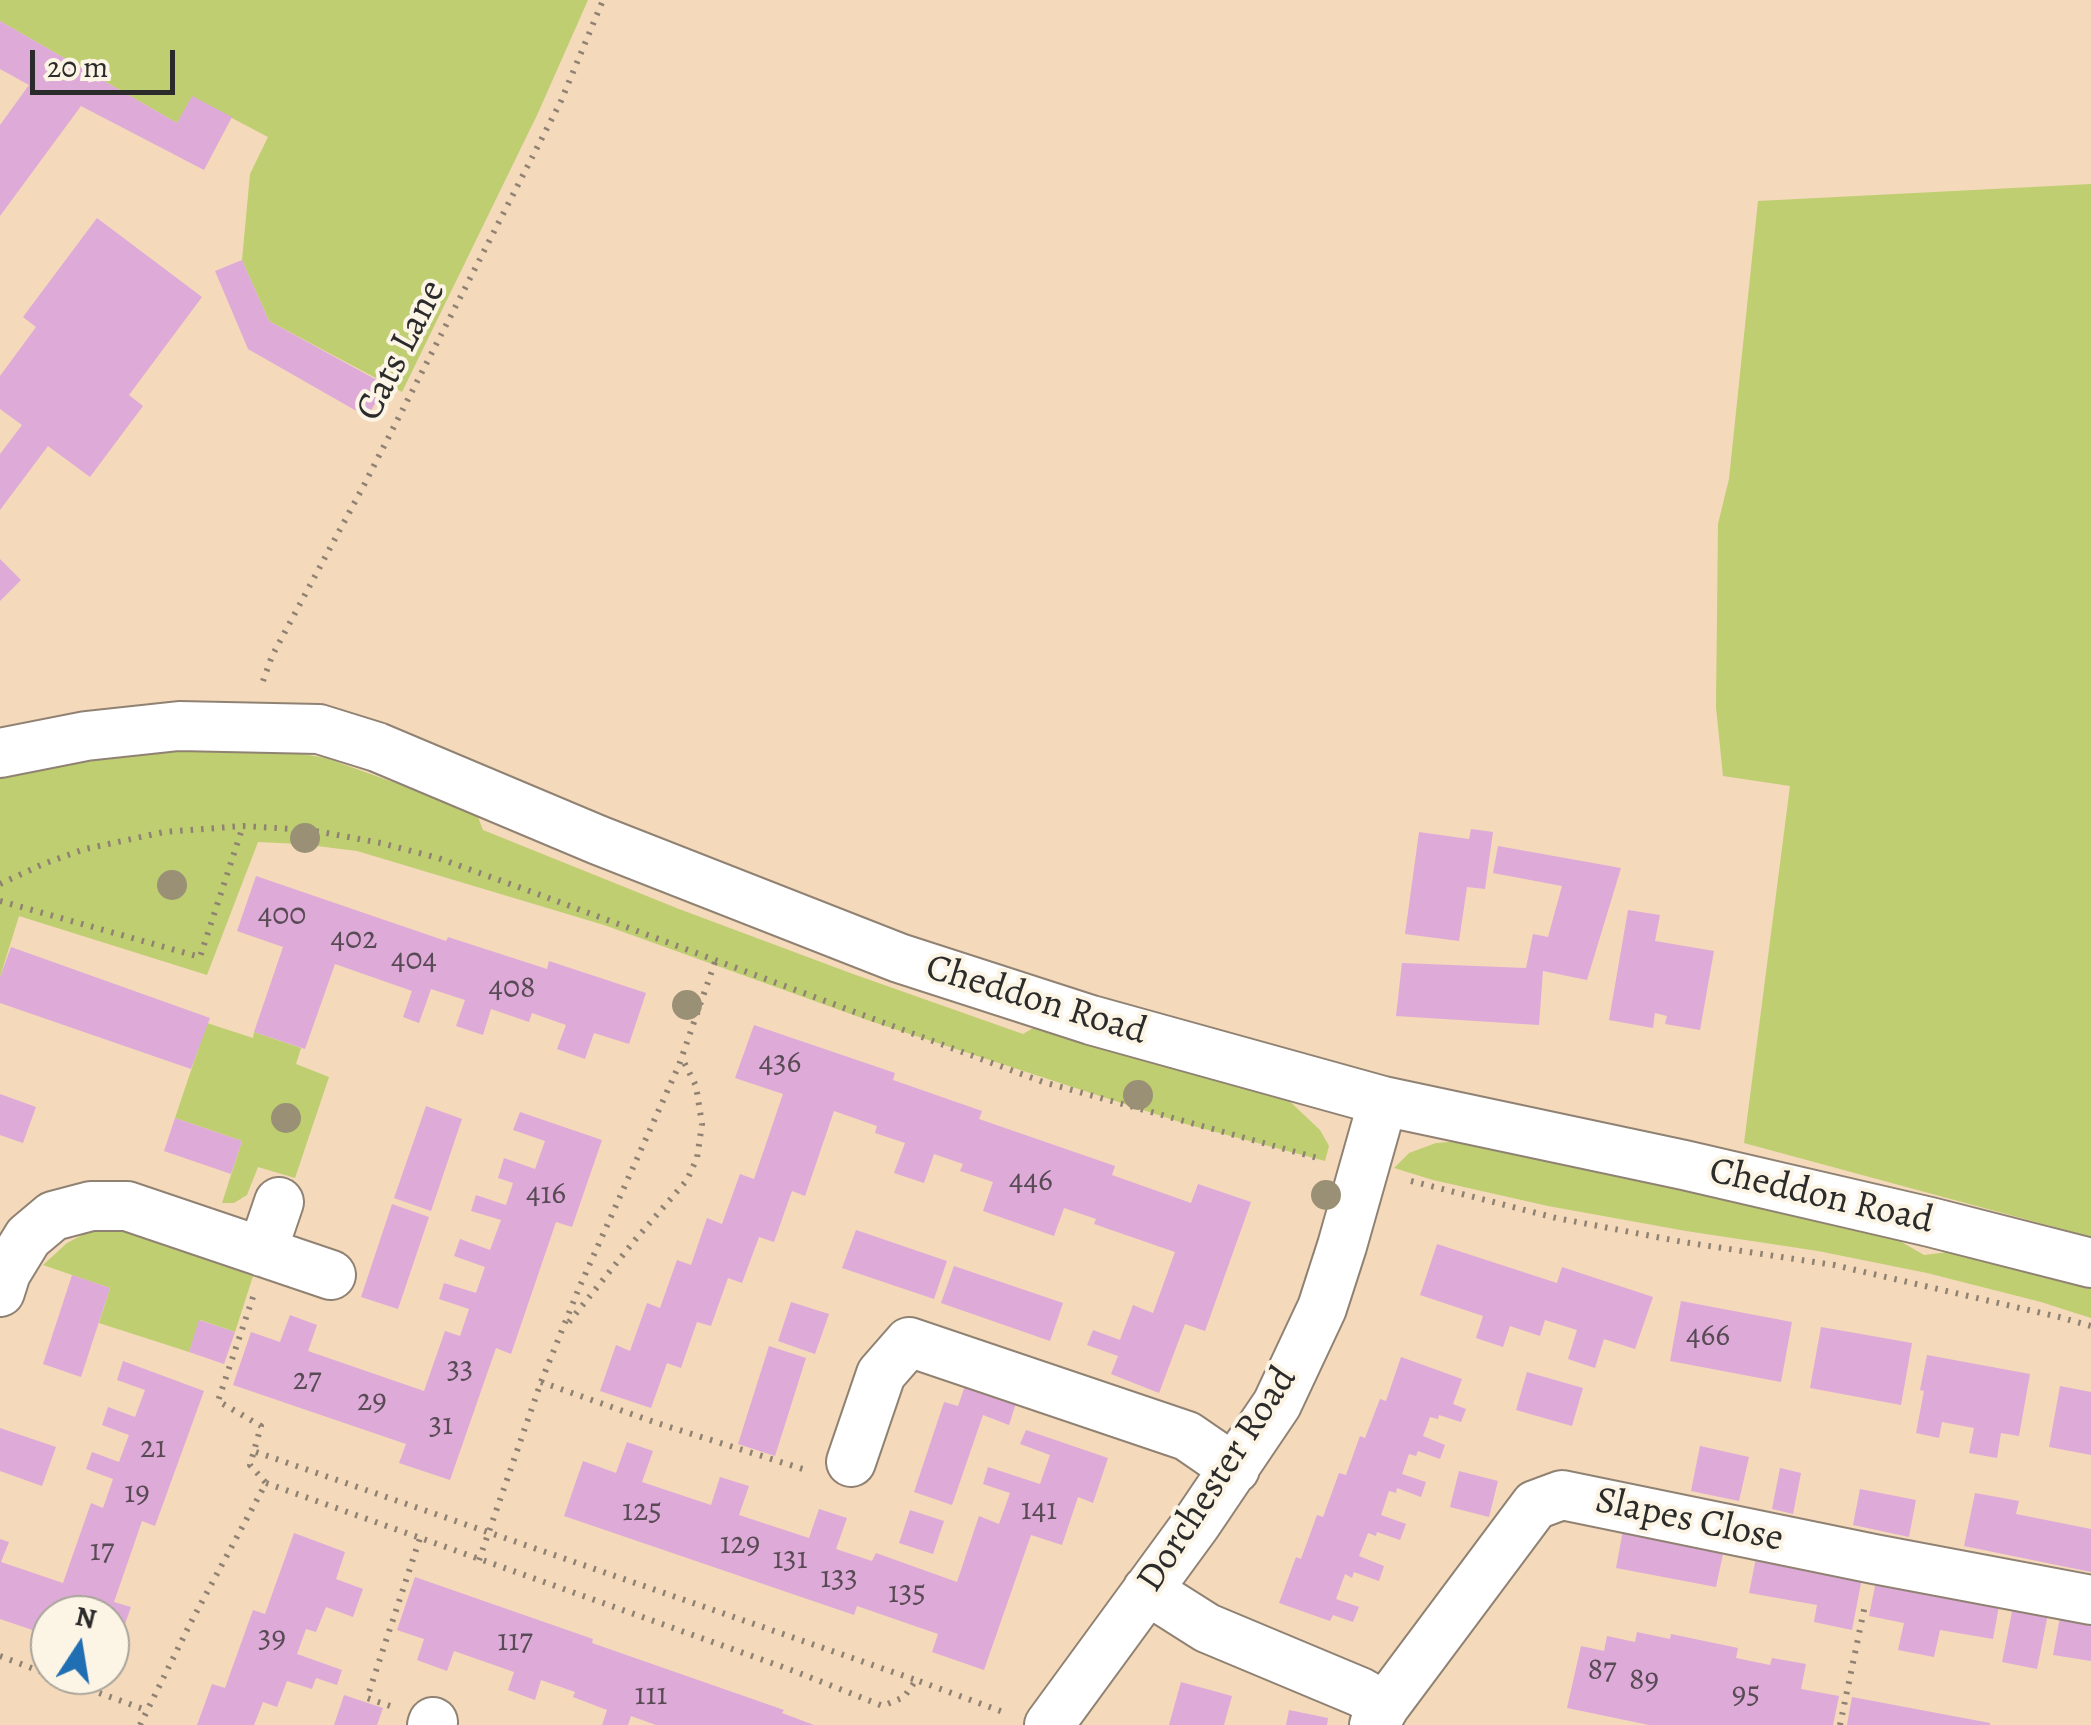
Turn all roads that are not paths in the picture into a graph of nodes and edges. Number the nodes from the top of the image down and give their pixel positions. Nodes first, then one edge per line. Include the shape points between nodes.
1 (0, 753) edge
2 (1382, 1101) junction
3 (279, 1202) dead end
4 (265, 1253) junction
5 (2091, 1264) edge
6 (331, 1275) dead end
7 (0, 1292) edge
8 (851, 1462) road end
9 (1235, 1469) junction
10 (1146, 1590) junction
11 (2091, 1600) edge
12 (1379, 1715) edge
13 (1031, 1720) edge

1 - 2 street, Cheddon Road via 179,726 319,729 900,958 1091,1020
2 - 5 street, Cheddon Road via 1703,1169
2 - 9 street, Dorchester Road via 1322,1308 1277,1404
3 - 4 street
4 - 6 street
4 - 7 street via 127,1206 91,1206 54,1216 28,1236
8 - 9 street via 881,1374 909,1342 1187,1436
9 - 10 street, Dorchester Road
10 - 12 street, Slapes Close via 1206,1628 1360,1692
10 - 13 street, Dorchester Road
11 - 12 street, Slapes Close via 1562,1495 1535,1504

